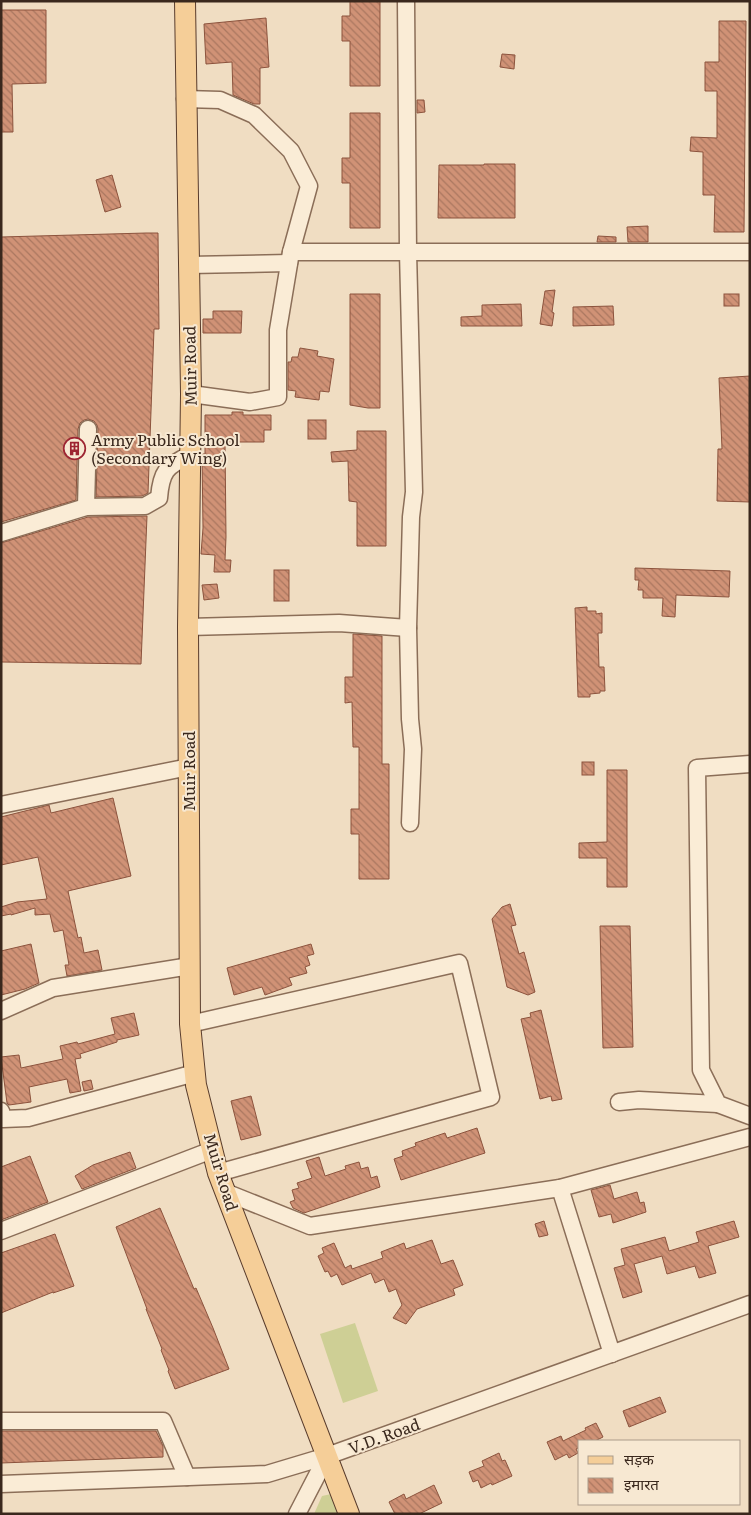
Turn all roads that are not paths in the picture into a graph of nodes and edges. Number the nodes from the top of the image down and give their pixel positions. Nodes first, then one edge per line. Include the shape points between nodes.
1 (185, 1) edge
2 (406, 1) edge
3 (185, 99) junction
4 (408, 252) junction
5 (750, 252) edge
6 (290, 258) junction
7 (188, 264) junction
8 (191, 394) junction
9 (88, 429) dead end
10 (190, 454) junction
11 (86, 507) junction
12 (1, 533) edge
13 (188, 627) junction
14 (408, 628) junction
15 (750, 764) edge
16 (189, 767) junction
17 (1, 805) edge
18 (410, 823) dead end
19 (190, 966) junction
20 (1, 1011) edge
21 (190, 1024) junction
22 (195, 1073) junction
23 (619, 1102) dead end
24 (718, 1104) junction
25 (1, 1111) edge
26 (750, 1116) edge
27 (750, 1137) edge
28 (212, 1150) junction
29 (222, 1182) junction
30 (560, 1188) junction
31 (1, 1231) edge
32 (750, 1304) edge
33 (612, 1354) junction
34 (1, 1421) edge
35 (327, 1456) junction
36 (186, 1477) junction
37 (1, 1484) edge
38 (297, 1514) edge
39 (349, 1514) edge

1 - 3 main road, Muir Road
2 - 4 street
3 - 6 street via 220,100 254,115 292,150 309,186
3 - 7 main road, Muir Road
4 - 5 street
4 - 6 street
4 - 14 street via 414,492
6 - 7 street
6 - 8 street via 278,330 278,397 250,402
7 - 8 main road, Muir Road
8 - 10 main road, Muir Road
9 - 11 street
10 - 11 street via 162,476 159,498 145,506
10 - 13 main road, Muir Road
11 - 12 street
13 - 14 street via 339,623
13 - 16 main road, Muir Road
14 - 18 street via 413,748
15 - 24 street via 697,768 701,1070
16 - 17 street
16 - 19 main road, Muir Road
19 - 20 street via 54,988
19 - 21 main road, Muir Road
21 - 22 main road, Muir Road
21 - 29 street via 459,963 491,1097
22 - 25 street via 28,1118 3,1119
22 - 28 main road, Muir Road
23 - 24 street
24 - 26 street
27 - 30 street
28 - 29 main road, Muir Road
28 - 31 street
29 - 30 street via 310,1226
29 - 35 main road, Muir Road
30 - 33 street
32 - 33 street, V.D. Road
33 - 35 street, V.D. Road
34 - 36 street via 163,1421
35 - 36 street, V.D. Road via 267,1474
35 - 38 street
35 - 39 main road, Muir Road
36 - 37 street, V.D. Road

